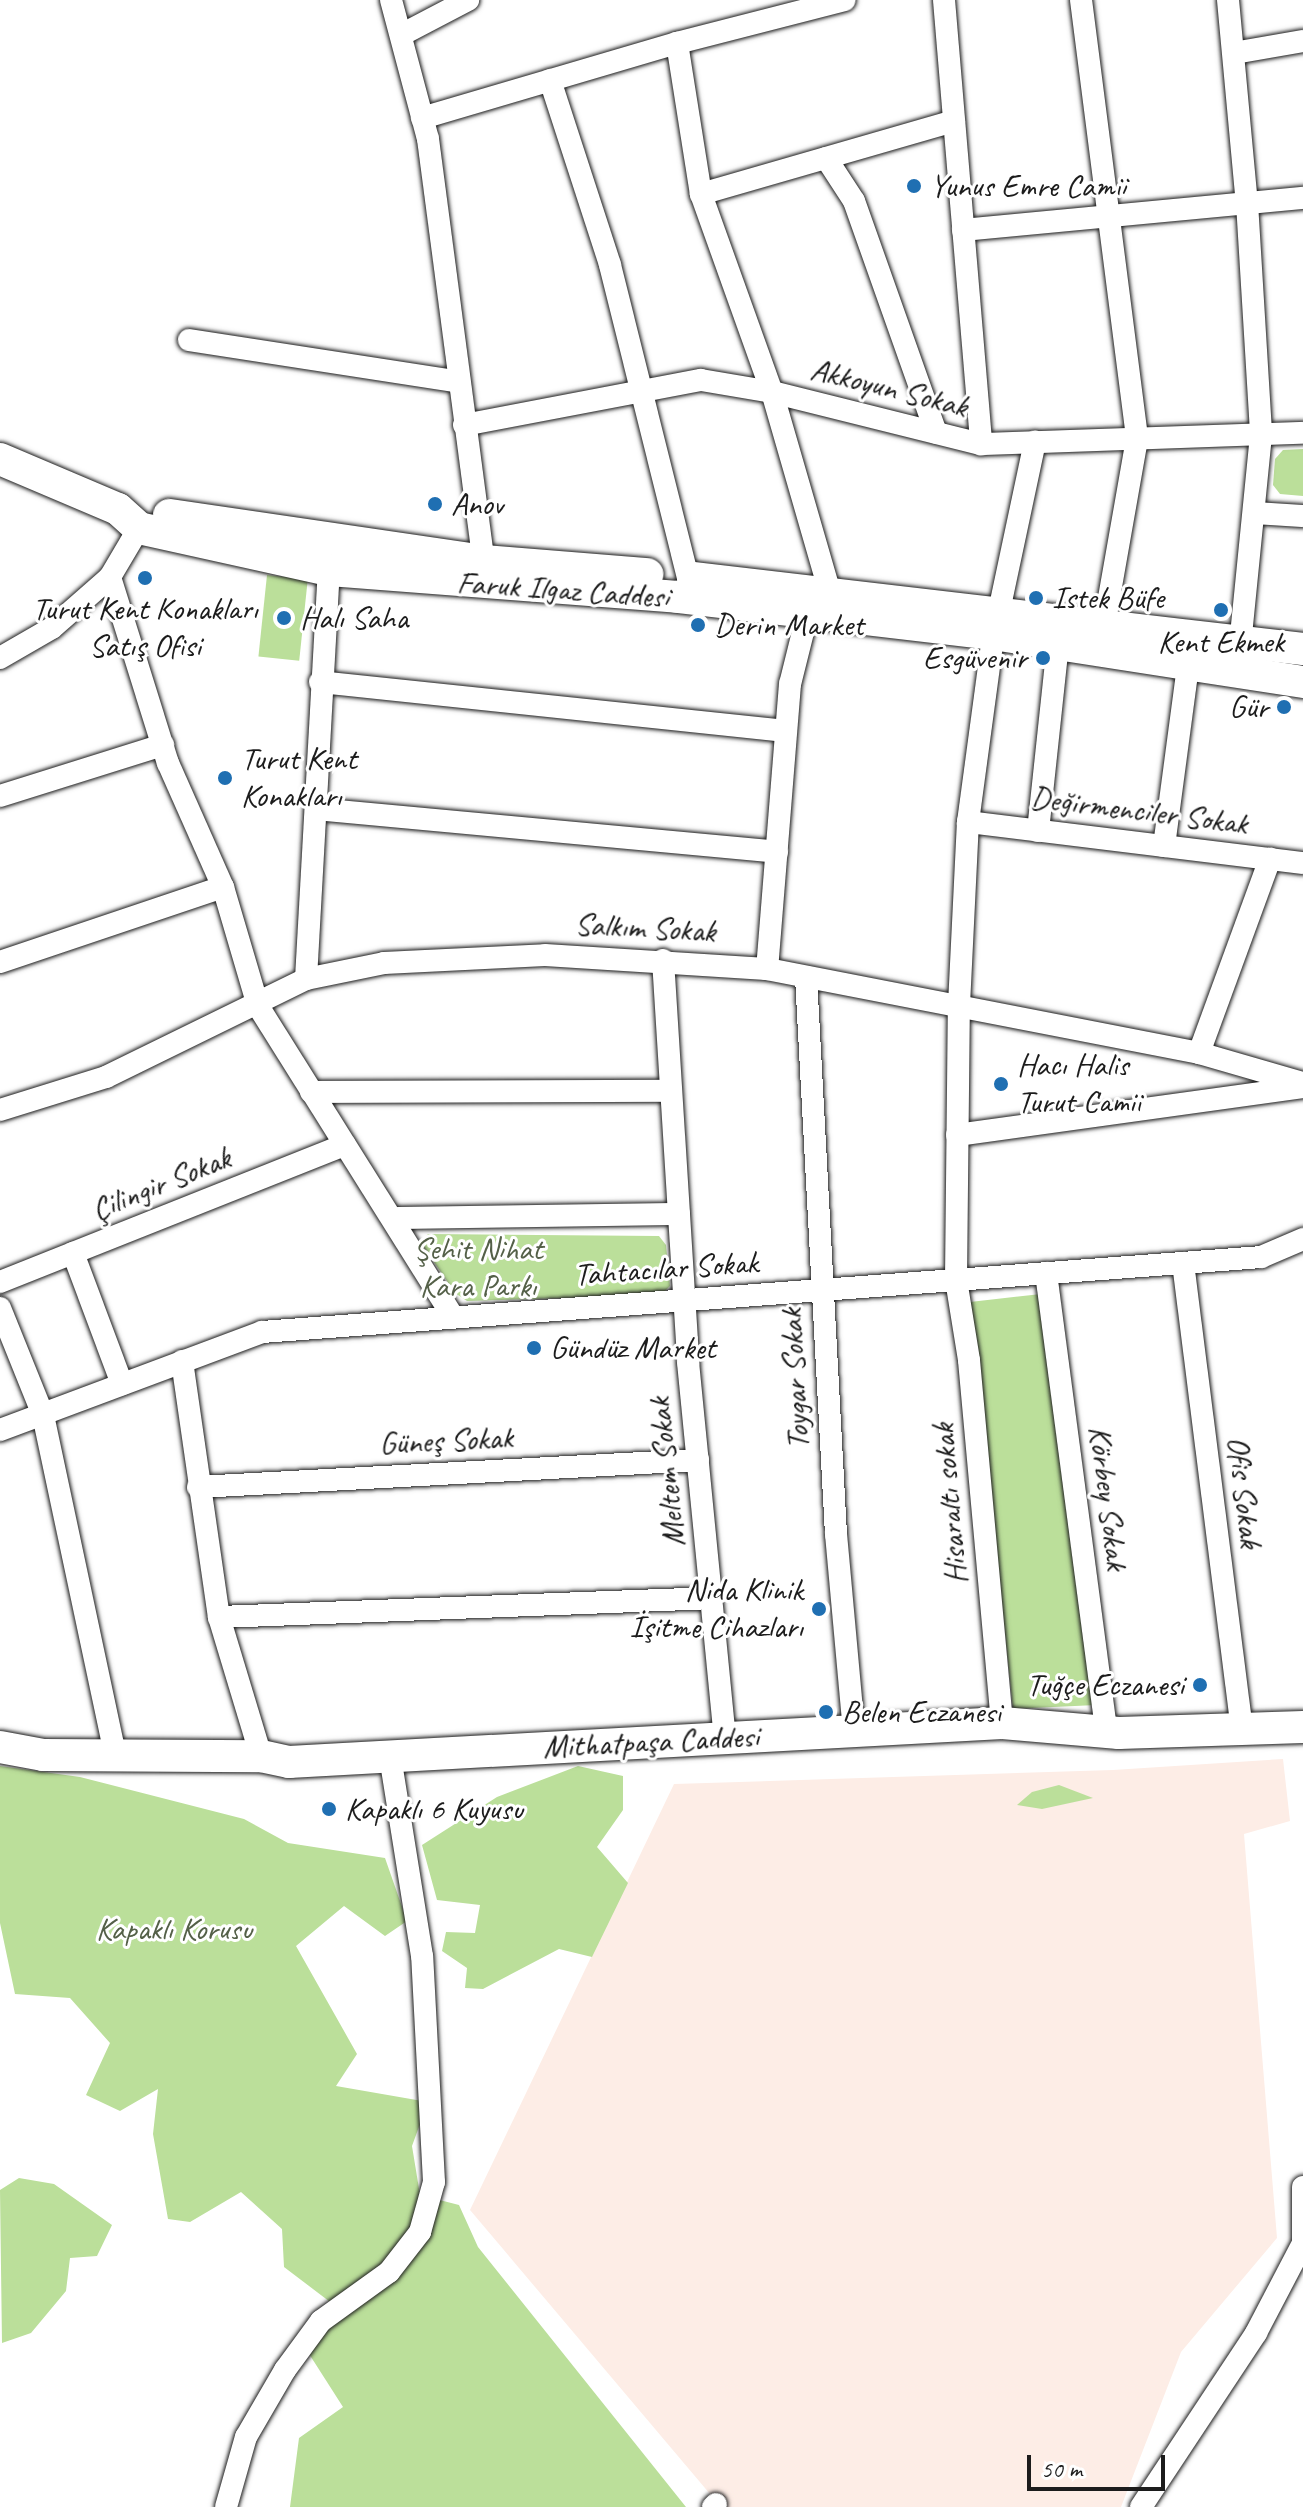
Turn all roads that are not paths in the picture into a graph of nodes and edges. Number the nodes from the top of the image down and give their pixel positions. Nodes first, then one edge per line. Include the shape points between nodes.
1 (391, 0) edge
2 (468, 0) edge
3 (845, 0) edge
4 (944, 0) edge
5 (1081, 0) edge
6 (1228, 0) edge
7 (822, 3) edge
8 (401, 35) junction
9 (1303, 41) edge
10 (677, 43) junction
11 (1234, 53) junction
12 (550, 80) junction
13 (422, 118) junction
14 (954, 121) junction
15 (826, 158) junction
16 (701, 194) junction
17 (1303, 198) edge
18 (1247, 203) junction
19 (1109, 214) junction
20 (963, 230) junction
21 (189, 340) dead end
22 (459, 382) junction
23 (639, 392) junction
24 (772, 392) junction
25 (464, 425) junction
26 (936, 433) junction
27 (1303, 433) edge
28 (1261, 435) junction
29 (1137, 439) junction
30 (1035, 442) junction
31 (981, 444) junction
32 (0, 459) edge
33 (1254, 513) junction
34 (1303, 516) edge
35 (129, 519) junction
36 (329, 570) junction
37 (486, 573) junction
38 (110, 577) junction
39 (688, 577) junction
40 (819, 601) junction
41 (995, 624) junction
42 (1104, 626) junction
43 (1242, 640) junction
44 (1058, 645) junction
45 (1303, 649) edge
46 (0, 658) edge
47 (1188, 667) junction
48 (1237, 673) junction
49 (320, 682) junction
50 (1303, 682) edge
51 (784, 731) junction
52 (163, 745) junction
53 (0, 796) edge
54 (316, 809) junction
55 (968, 822) junction
56 (1038, 831) junction
57 (1164, 846) junction
58 (777, 852) junction
59 (1270, 859) junction
60 (1303, 863) edge
61 (223, 887) junction
62 (663, 960) junction
63 (0, 962) edge
64 (767, 969) junction
65 (806, 977) junction
66 (306, 979) junction
67 (959, 1005) junction
68 (258, 1006) junction
69 (1199, 1053) junction
70 (1303, 1085) edge
71 (671, 1091) junction
72 (311, 1092) junction
73 (0, 1110) edge
74 (957, 1135) junction
75 (345, 1145) junction
76 (679, 1214) junction
77 (394, 1218) junction
78 (1303, 1239) edge
79 (73, 1253) junction
80 (1183, 1263) junction
81 (1046, 1273) junction
82 (956, 1280) junction
83 (0, 1282) edge
84 (822, 1290) junction
85 (685, 1300) junction
86 (0, 1308) edge
87 (453, 1317) junction
88 (182, 1361) junction
89 (122, 1384) junction
90 (43, 1415) junction
91 (0, 1430) edge
92 (698, 1460) junction
93 (198, 1487) junction
94 (711, 1598) junction
95 (219, 1617) junction
96 (1002, 1723) junction
97 (1303, 1727) edge
98 (854, 1730) junction
99 (1242, 1730) junction
100 (1106, 1731) junction
101 (725, 1737) junction
102 (0, 1747) edge
103 (115, 1753) junction
104 (261, 1756) junction
105 (390, 1756) junction
106 (1303, 2187) edge
107 (1303, 2244) edge
108 (226, 2507) edge
109 (1141, 2507) edge

1 - 8 street
2 - 8 street
3 - 7 street
4 - 14 street
5 - 19 street
6 - 11 street
7 - 10 street
8 - 13 street
9 - 11 street
10 - 12 street
10 - 16 street
11 - 18 street
12 - 13 street
12 - 23 street via 610,265
13 - 22 street
14 - 15 street
14 - 20 street
15 - 16 street
15 - 26 street via 854,201
16 - 24 street
17 - 18 street
18 - 19 street
18 - 28 street
19 - 20 street
19 - 29 street
20 - 31 street
21 - 22 street
22 - 25 street
23 - 24 street, Akkoyun Sokak via 701,380
23 - 25 street, Akkoyun Sokak
23 - 39 street
24 - 26 street, Akkoyun Sokak
24 - 40 street
25 - 37 street
26 - 31 street, Akkoyun Sokak
27 - 28 street, Akkoyun Sokak
28 - 29 street, Akkoyun Sokak
28 - 33 street
29 - 30 street, Akkoyun Sokak
29 - 42 street
30 - 31 street, Akkoyun Sokak
30 - 41 street, Hisaraltı sokak
32 - 35 street, Faruk Ilgaz Caddesi
33 - 34 street
33 - 43 street
35 - 36 street, Faruk Ilgaz Caddesi
35 - 37 street, Faruk Ilgaz Caddesi
35 - 38 street
36 - 37 street, Faruk Ilgaz Caddesi
36 - 49 street
37 - 39 street, Faruk Ilgaz Caddesi
37 - 40 street, Faruk Ilgaz Caddesi via 678,597
38 - 46 street via 52,628
38 - 52 street
39 - 40 street, Faruk Ilgaz Caddesi
40 - 41 street, Faruk Ilgaz Caddesi
40 - 51 street
41 - 42 street, Faruk Ilgaz Caddesi
41 - 44 street, Faruk Ilgaz Caddesi
41 - 55 street, Hisaraltı sokak
42 - 43 street, Faruk Ilgaz Caddesi
43 - 45 street, Faruk Ilgaz Caddesi
43 - 48 street
44 - 47 street, Faruk Ilgaz Caddesi
44 - 56 street
47 - 48 street, Faruk Ilgaz Caddesi
47 - 57 street
48 - 50 street, Faruk Ilgaz Caddesi
49 - 51 street
49 - 54 street
51 - 58 street
52 - 53 street
52 - 61 street
54 - 58 street
54 - 66 street
55 - 56 street, Değirmenciler Sokak
55 - 67 street, Hisaraltı sokak
56 - 57 street, Değirmenciler Sokak
57 - 59 street, Değirmenciler Sokak
58 - 64 street
59 - 60 street, Değirmenciler Sokak
59 - 69 street
61 - 63 street
61 - 68 street
62 - 64 street, Salkım Sokak
62 - 66 street, Salkım Sokak via 545,955 399,962
62 - 71 street, Meltem Sokak
64 - 65 street, Salkım Sokak
65 - 67 street, Salkım Sokak
65 - 84 street, Toygar Sokak
66 - 68 street, Salkım Sokak
67 - 69 street, Salkım Sokak
67 - 74 street, Hisaraltı sokak
68 - 72 street
68 - 73 street, Salkım Sokak via 106,1077
69 - 70 street, Salkım Sokak
70 - 74 street
71 - 72 street
71 - 76 street, Meltem Sokak
72 - 75 street
74 - 82 street, Hisaraltı sokak
75 - 77 street
75 - 79 street, Çilingir Sokak
76 - 77 street
76 - 85 street, Meltem Sokak
77 - 87 street
78 - 80 street, Tahtacılar Sokak via 1261,1257
79 - 83 street, Çilingir Sokak
79 - 89 street
80 - 81 street, Tahtacılar Sokak
80 - 99 street, Ofis Sokak
81 - 82 street, Tahtacılar Sokak
81 - 100 street, Körbey Sokak
82 - 84 street, Tahtacılar Sokak
82 - 96 street, Hisaraltı sokak via 969,1360
84 - 85 street, Tahtacılar Sokak
84 - 98 street, Toygar Sokak
85 - 87 street, Tahtacılar Sokak
85 - 92 street, Meltem Sokak
86 - 90 street
87 - 88 street, Tahtacılar Sokak via 262,1332
88 - 89 street, Tahtacılar Sokak
88 - 93 street
89 - 90 street, Tahtacılar Sokak
90 - 91 street, Tahtacılar Sokak
90 - 103 street
92 - 93 street, Güneş Sokak
92 - 94 street, Meltem Sokak
93 - 95 street
94 - 95 street
94 - 101 street, Meltem Sokak
95 - 104 street
96 - 98 street, Mithatpaşa Caddesi
96 - 100 street, Mithatpaşa Caddesi
97 - 99 street, Mithatpaşa Caddesi
98 - 101 street, Mithatpaşa Caddesi
99 - 100 street, Mithatpaşa Caddesi
101 - 105 street, Mithatpaşa Caddesi
102 - 103 street, Mithatpaşa Caddesi via 43,1755
103 - 104 street, Mithatpaşa Caddesi
104 - 105 street, Mithatpaşa Caddesi via 289,1762
105 - 108 street via 422,1956 434,2182 420,2232 389,2272 321,2321 285,2370 246,2437
106 - 107 street
107 - 109 street via 1256,2333

